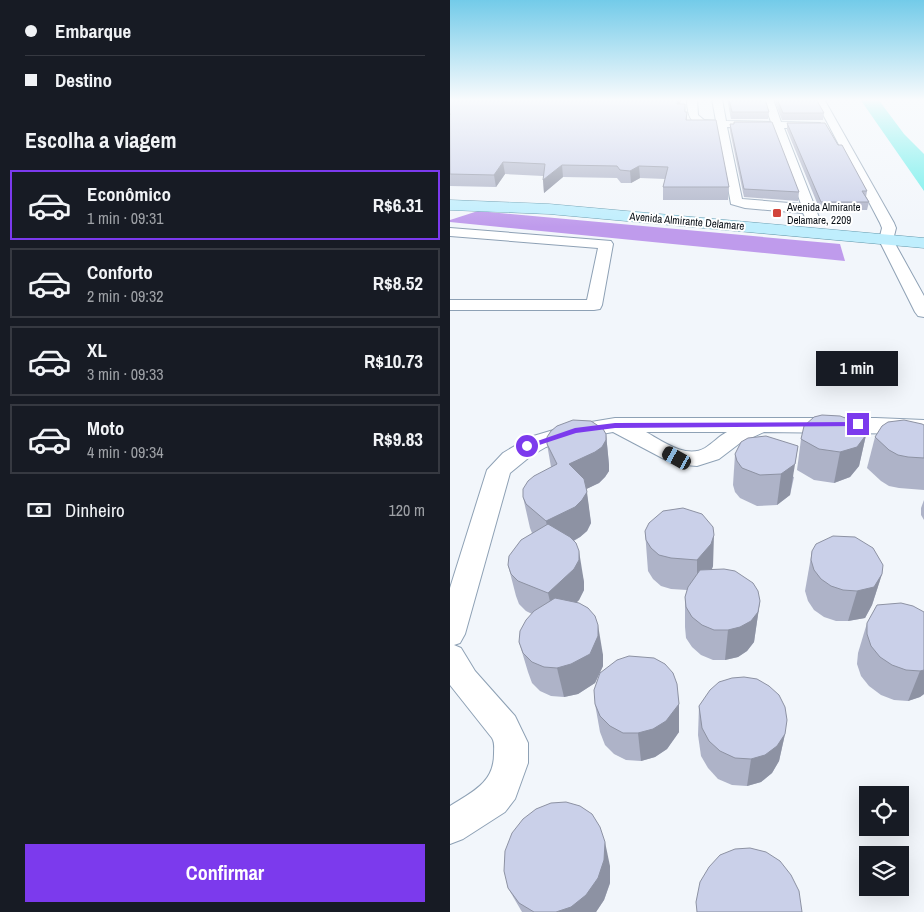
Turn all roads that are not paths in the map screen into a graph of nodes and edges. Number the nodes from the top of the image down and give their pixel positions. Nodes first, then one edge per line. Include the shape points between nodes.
1 (725, 142) edge
2 (784, 142) edge
3 (842, 142) edge
4 (453, 202) edge
5 (811, 215) junction
6 (924, 231) edge
7 (450, 232) edge
8 (887, 234) junction
9 (924, 243) edge
10 (450, 305) edge
11 (924, 312) edge
12 (764, 424) junction
13 (617, 425) junction
14 (924, 427) edge
15 (450, 634) edge
16 (450, 657) edge
17 (450, 826) edge

1 - 5 street via 738,203
2 - 5 street
3 - 8 street
4 - 5 main road, Avenida Almirante Delamare via 501,196
4 - 8 main road, Avenida Almirante Delamare
5 - 8 main road, Avenida Almirante Delamare
6 - 8 main road, Avenida Almirante Delamare
7 - 10 street via 606,244 594,305
8 - 9 main road, Avenida Almirante Delamare
8 - 11 street
12 - 13 street
12 - 13 street via 736,435 712,454 696,458 677,458
12 - 14 street
13 - 15 street via 575,430 527,446 499,470
16 - 17 street via 464,680 504,726 511,743 511,763 503,788 493,800

